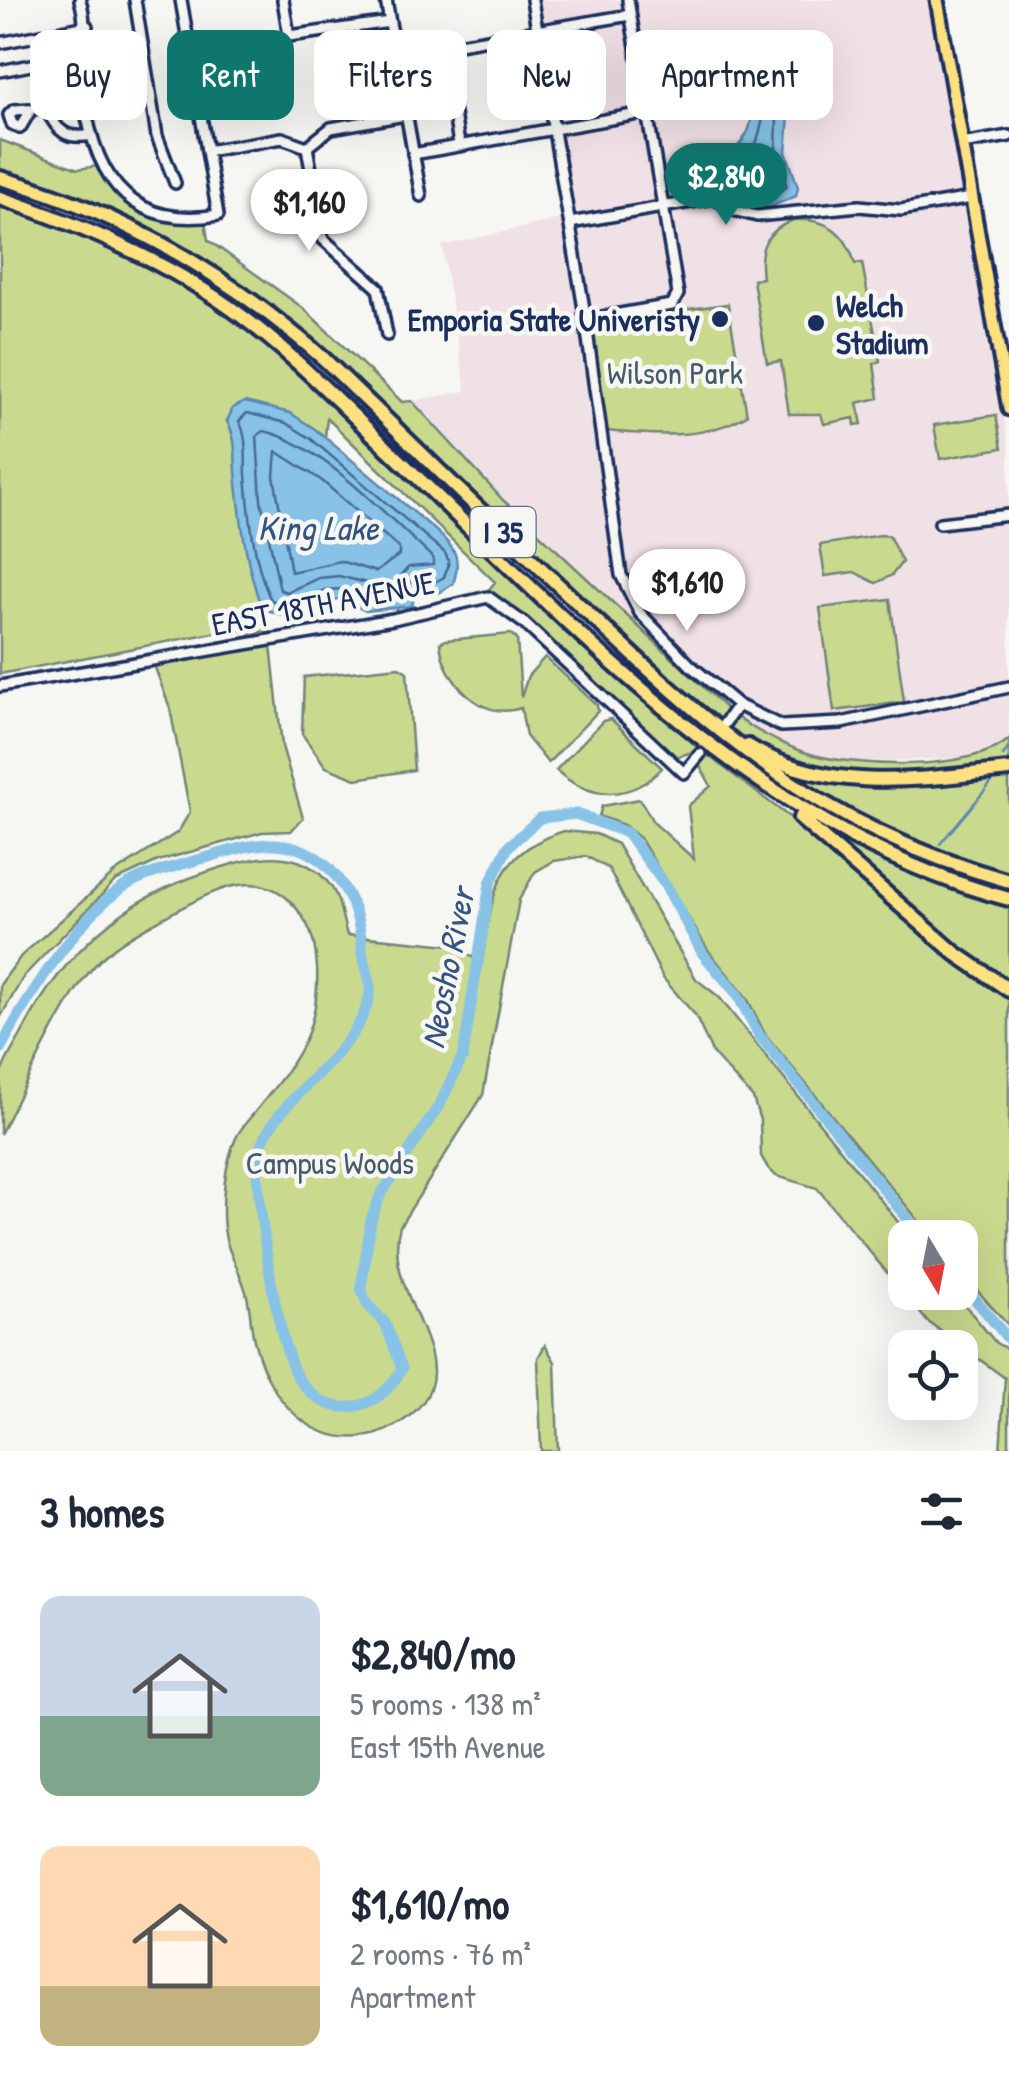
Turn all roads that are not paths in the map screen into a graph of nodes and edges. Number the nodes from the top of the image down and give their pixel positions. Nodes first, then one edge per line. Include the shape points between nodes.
1 (80, 0) edge
2 (136, 0) edge
3 (181, 0) edge
4 (283, 0) edge
5 (386, 0) edge
6 (532, 0) edge
7 (628, 0) edge
8 (937, 0) edge
9 (630, 15) junction
10 (390, 22) junction
11 (87, 26) junction
12 (86, 30) edge
13 (391, 30) edge
14 (538, 30) edge
15 (544, 30) edge
16 (632, 30) edge
17 (0, 43) edge
18 (0, 60) edge
19 (30, 65) edge
20 (5, 69) edge
21 (626, 115) edge
22 (54, 120) edge
23 (89, 120) edge
24 (377, 120) edge
25 (406, 120) edge
26 (455, 120) edge
27 (553, 120) edge
28 (648, 120) edge
29 (554, 128) junction
30 (92, 135) junction
31 (1009, 136) edge
32 (459, 144) junction
33 (962, 144) junction
34 (306, 147) junction
35 (207, 151) junction
36 (413, 154) junction
37 (0, 178) edge
38 (175, 183) dead end
39 (421, 196) dead end
40 (0, 198) edge
41 (971, 198) junction
42 (664, 206) junction
43 (570, 223) junction
44 (585, 320) junction
45 (387, 334) dead end
46 (1009, 408) edge
47 (1009, 515) edge
48 (940, 523) dead end
49 (0, 686) edge
50 (1009, 687) edge
51 (738, 705) junction
52 (702, 719) junction
53 (724, 724) dead end
54 (700, 754) dead end
55 (1009, 770) edge
56 (776, 796) junction
57 (1009, 881) edge
58 (1009, 899) edge
59 (1009, 990) edge

1 - 11 street
2 - 38 street via 157,136
3 - 35 street
4 - 10 street via 289,36
5 - 10 street
6 - 14 street
7 - 9 street
8 - 33 main road
9 - 15 street
9 - 16 street
10 - 13 street
11 - 12 street
11 - 17 street
18 - 20 street
19 - 20 street
21 - 29 street
22 - 30 street via 73,139
23 - 30 street
24 - 34 street via 331,128
25 - 36 street
26 - 32 street
27 - 29 street
28 - 42 street
29 - 32 street
29 - 43 street
30 - 35 street via 106,175 130,198 173,220 218,215
31 - 33 street
32 - 36 street
33 - 41 main road
34 - 35 street via 282,138
34 - 45 street via 322,240 373,281
36 - 39 street
37 - 52 highway, I 35 via 128,226 258,306 324,360
40 - 56 highway, I 35 via 110,239 232,309 311,375 586,637 718,754
41 - 42 street via 885,210 746,215 714,198
41 - 46 main road
42 - 43 street
42 - 44 street via 678,294 672,305
43 - 44 street
44 - 51 street via 627,590 640,613
47 - 48 street
49 - 54 street, EAST 18TH AVENUE via 488,597 684,773
50 - 51 street via 816,727 781,726
51 - 53 street
52 - 55 highway via 757,752 834,776 904,781
52 - 57 highway, I 35 via 771,772 854,822
56 - 58 highway, I 35 via 886,856
56 - 59 highway via 955,953

